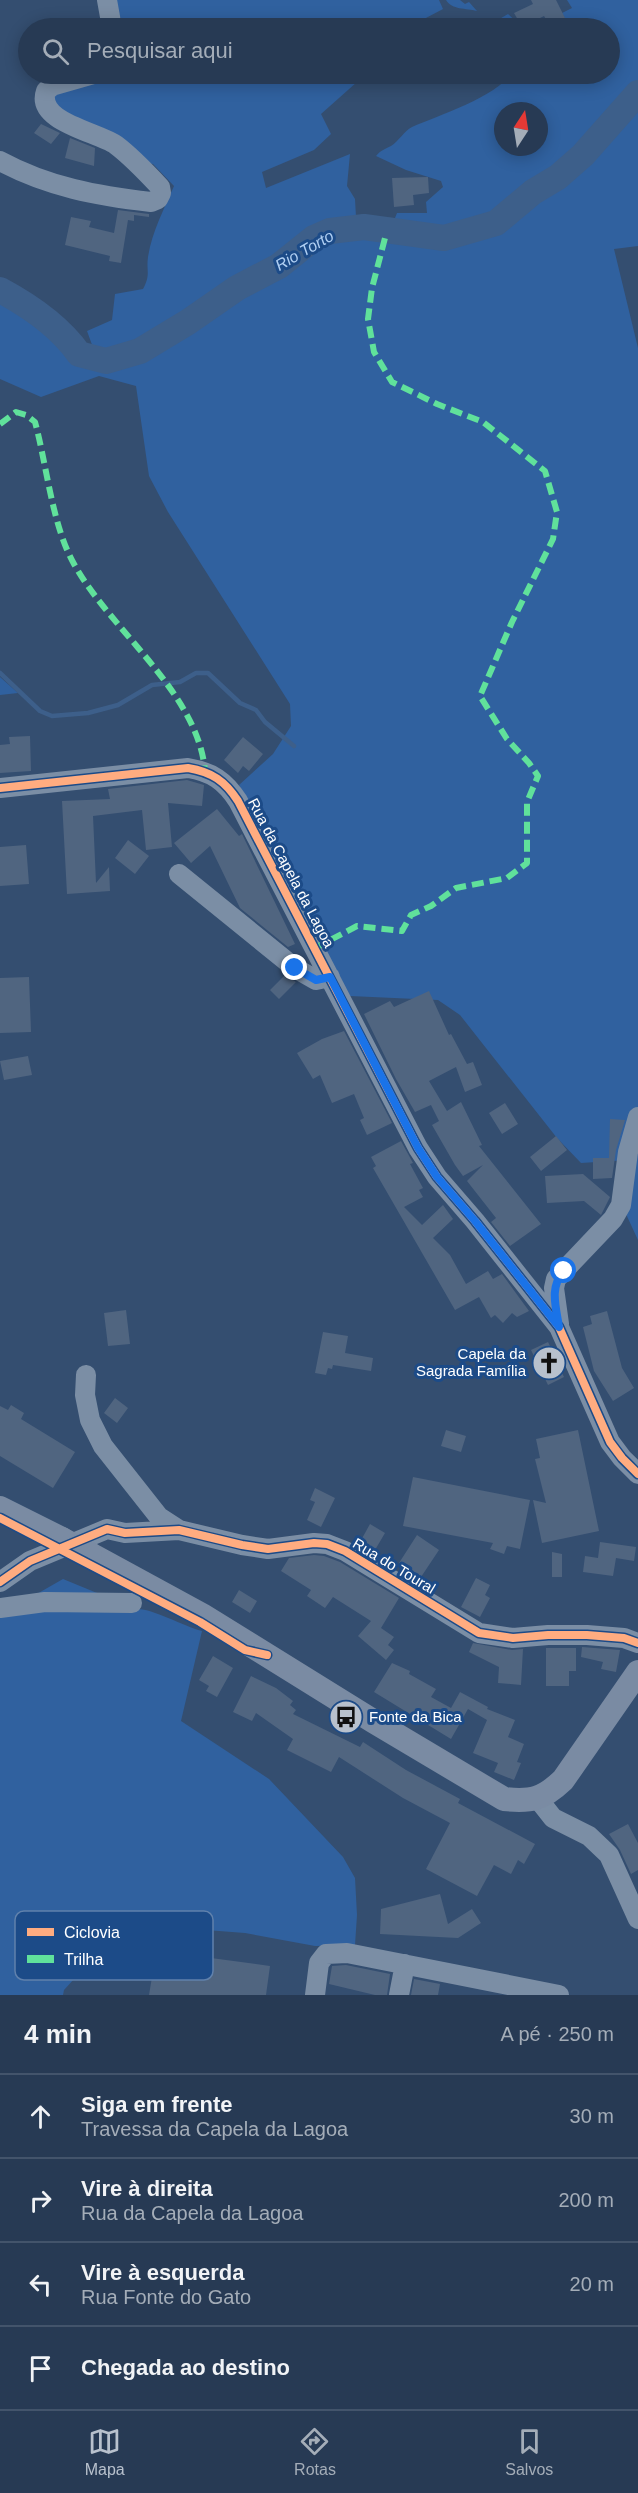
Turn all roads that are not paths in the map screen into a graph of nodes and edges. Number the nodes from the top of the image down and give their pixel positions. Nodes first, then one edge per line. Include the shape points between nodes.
1 (107, 0) edge
2 (110, 18) edge
3 (59, 84) edge
4 (0, 161) edge
5 (0, 788) edge
6 (179, 874) dead end
7 (330, 977) junction
8 (638, 1117) edge
9 (559, 1327) junction
10 (86, 1375) dead end
11 (638, 1474) edge
12 (0, 1508) edge
13 (179, 1530) junction
14 (0, 1582) edge
15 (132, 1603) dead end
16 (0, 1608) edge
17 (638, 1643) edge
18 (638, 1672) edge
19 (538, 1799) junction
20 (638, 1919) edge
21 (405, 1964) junction
22 (526, 1991) edge
23 (315, 1995) edge
24 (399, 1995) edge
25 (559, 1995) edge

1 - 2 street
3 - 4 street via 46,90 47,108 70,125 114,144 160,187 158,199 151,202 84,192 47,183
5 - 7 street, Rua da Capela da Lagoa via 188,768 215,776 238,801
6 - 7 street via 295,968 316,980
7 - 9 street, Rua da Capela da Lagoa via 418,1148 437,1177
8 - 9 street via 628,1152 621,1205 613,1219 556,1279
9 - 11 street, Rua da Capela da Lagoa via 610,1442
10 - 13 street via 90,1420 103,1446 159,1517
12 - 19 main road, bridge via 202,1615 486,1790 504,1799
13 - 14 street, Rua do Toural via 125,1533 106,1529 30,1562
13 - 17 street, Rua do Toural via 268,1549 327,1544 345,1551 479,1633 513,1638 587,1635
15 - 16 street via 45,1602
18 - 19 main road via 562,1780
19 - 20 street via 553,1818 590,1836 609,1855
21 - 22 street
21 - 23 street via 347,1953 326,1954 319,1963
21 - 24 street
22 - 25 street

